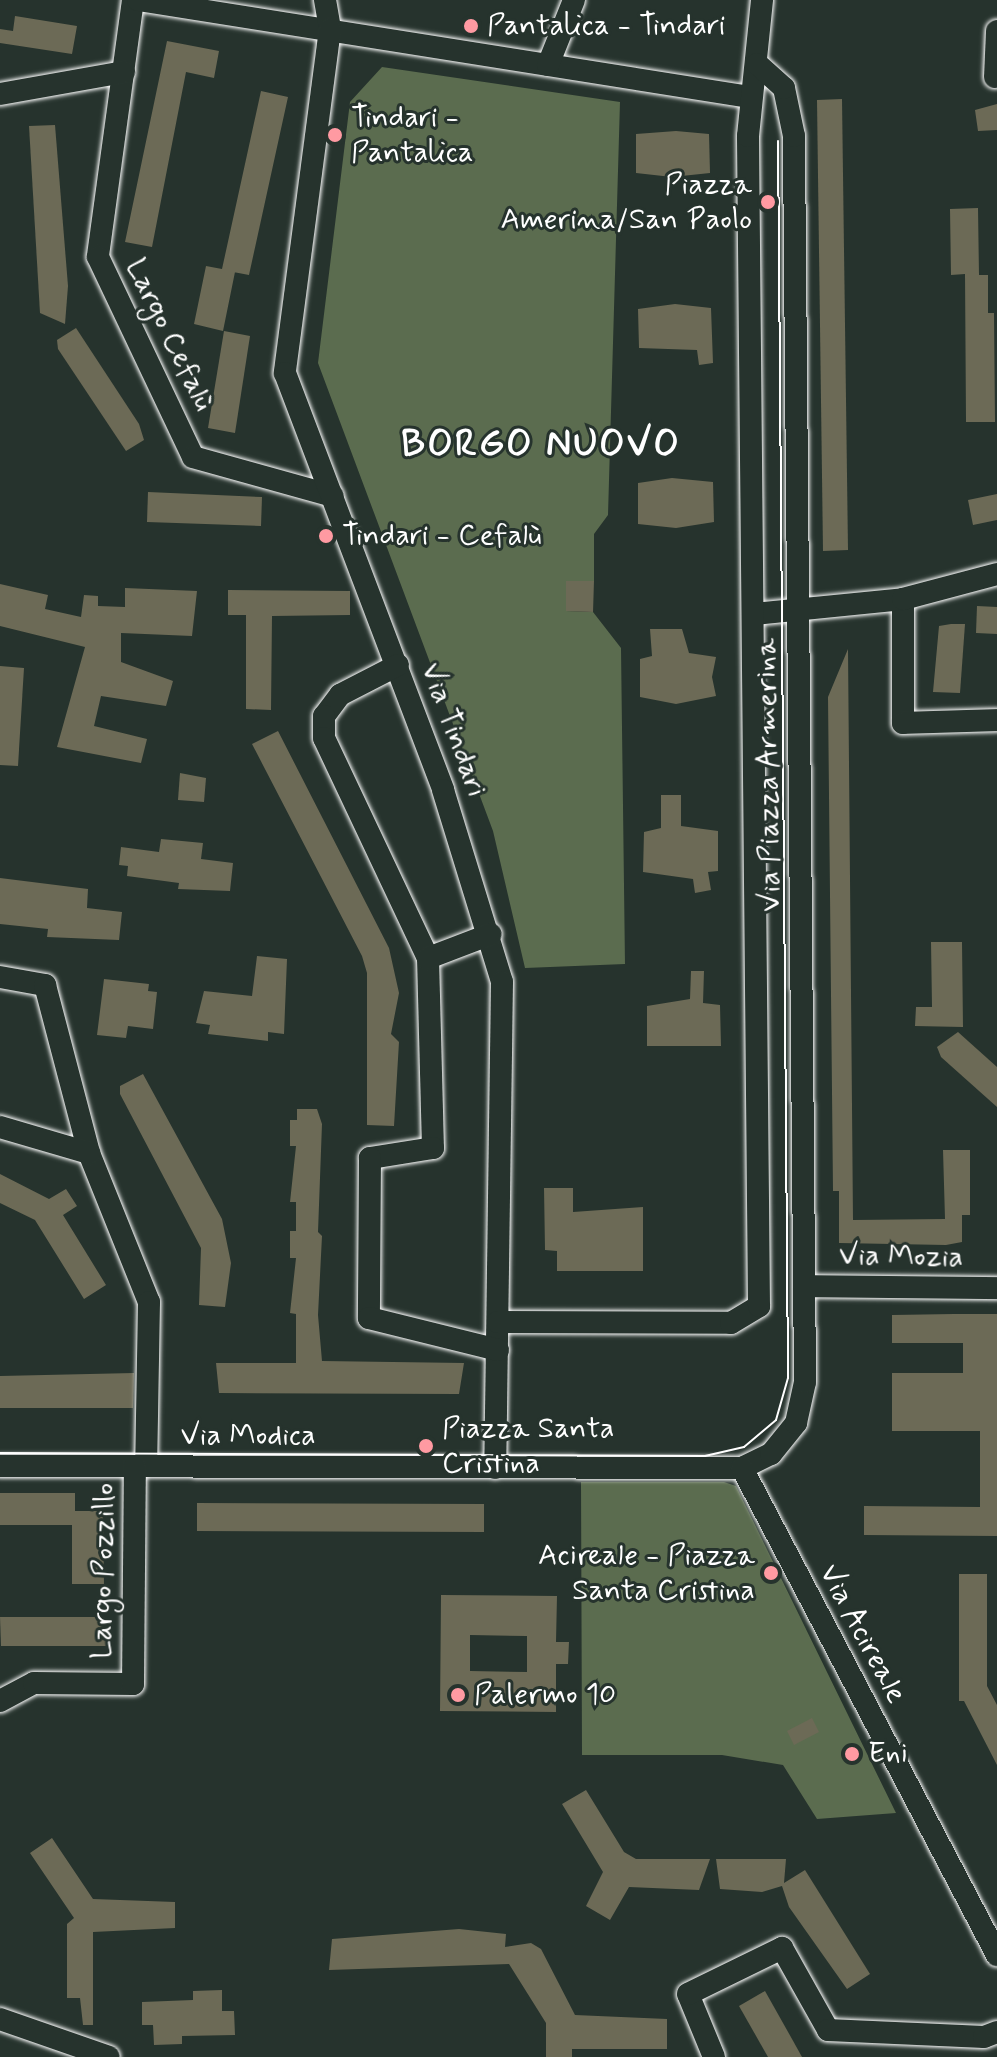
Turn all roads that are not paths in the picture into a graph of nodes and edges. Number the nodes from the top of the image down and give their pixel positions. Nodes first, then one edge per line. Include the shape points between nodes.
1 (135, 0) edge
2 (325, 0) edge
3 (574, 0) edge
4 (762, 0) edge
5 (257, 9) edge
6 (330, 29) junction
7 (997, 31) edge
8 (757, 64) junction
9 (548, 65) junction
10 (124, 72) junction
11 (995, 77) dead end
12 (0, 94) edge
13 (750, 97) junction
14 (333, 496) junction
15 (997, 574) edge
16 (903, 599) junction
17 (797, 613) junction
18 (754, 614) junction
19 (398, 665) junction
20 (997, 720) edge
21 (491, 934) junction
22 (428, 958) junction
23 (0, 977) edge
24 (0, 1127) edge
25 (89, 1153) junction
26 (804, 1286) junction
27 (997, 1288) edge
28 (498, 1322) junction
29 (498, 1350) junction
30 (0, 1466) edge
31 (141, 1466) junction
32 (495, 1468) junction
33 (742, 1468) junction
34 (0, 1701) edge
35 (997, 1955) edge
36 (0, 2019) edge
37 (997, 2032) edge
38 (109, 2057) edge
39 (714, 2057) edge

1 - 5 street
1 - 10 street, Largo Cefalù
2 - 6 street, Via Tindari
3 - 9 street
4 - 8 street, Via Piazza Armerina
5 - 6 street
6 - 9 street
6 - 14 street, Via Tindari via 285,373
7 - 11 street
8 - 13 street, Via Piazza Armerina
8 - 17 street, Via Piazza Armerina via 784,88 794,136
9 - 13 street
10 - 12 street
10 - 14 street, Largo Cefalù via 98,257 193,457
13 - 18 street, Via Piazza Armerina
14 - 19 street, Via Tindari
15 - 16 street
16 - 17 street
16 - 20 street via 903,723
17 - 18 street
17 - 26 street, Via Piazza Armerina
18 - 28 street, Via Piazza Armerina via 759,1306 746,1318 710,1323
19 - 21 street, Via Tindari
19 - 22 street via 340,695 324,716 324,738
21 - 22 street
21 - 28 street, Via Tindari via 502,982
22 - 29 street via 433,1148 370,1158 369,1318
23 - 25 street via 45,985
24 - 25 street
25 - 31 street via 149,1302
26 - 27 street, Via Mozia
26 - 33 street, Via Piazza Armerina via 803,1406 787,1440
28 - 29 street, Via Tindari
29 - 32 street, Via Tindari
30 - 31 street, Via Modica
31 - 32 street, Via Modica
31 - 34 street, Largo Pozzillo via 133,1684 34,1683
32 - 33 street
33 - 35 street, Via Acireale
36 - 38 street
37 - 39 street via 984,2037 828,2030 782,1948 688,1994

